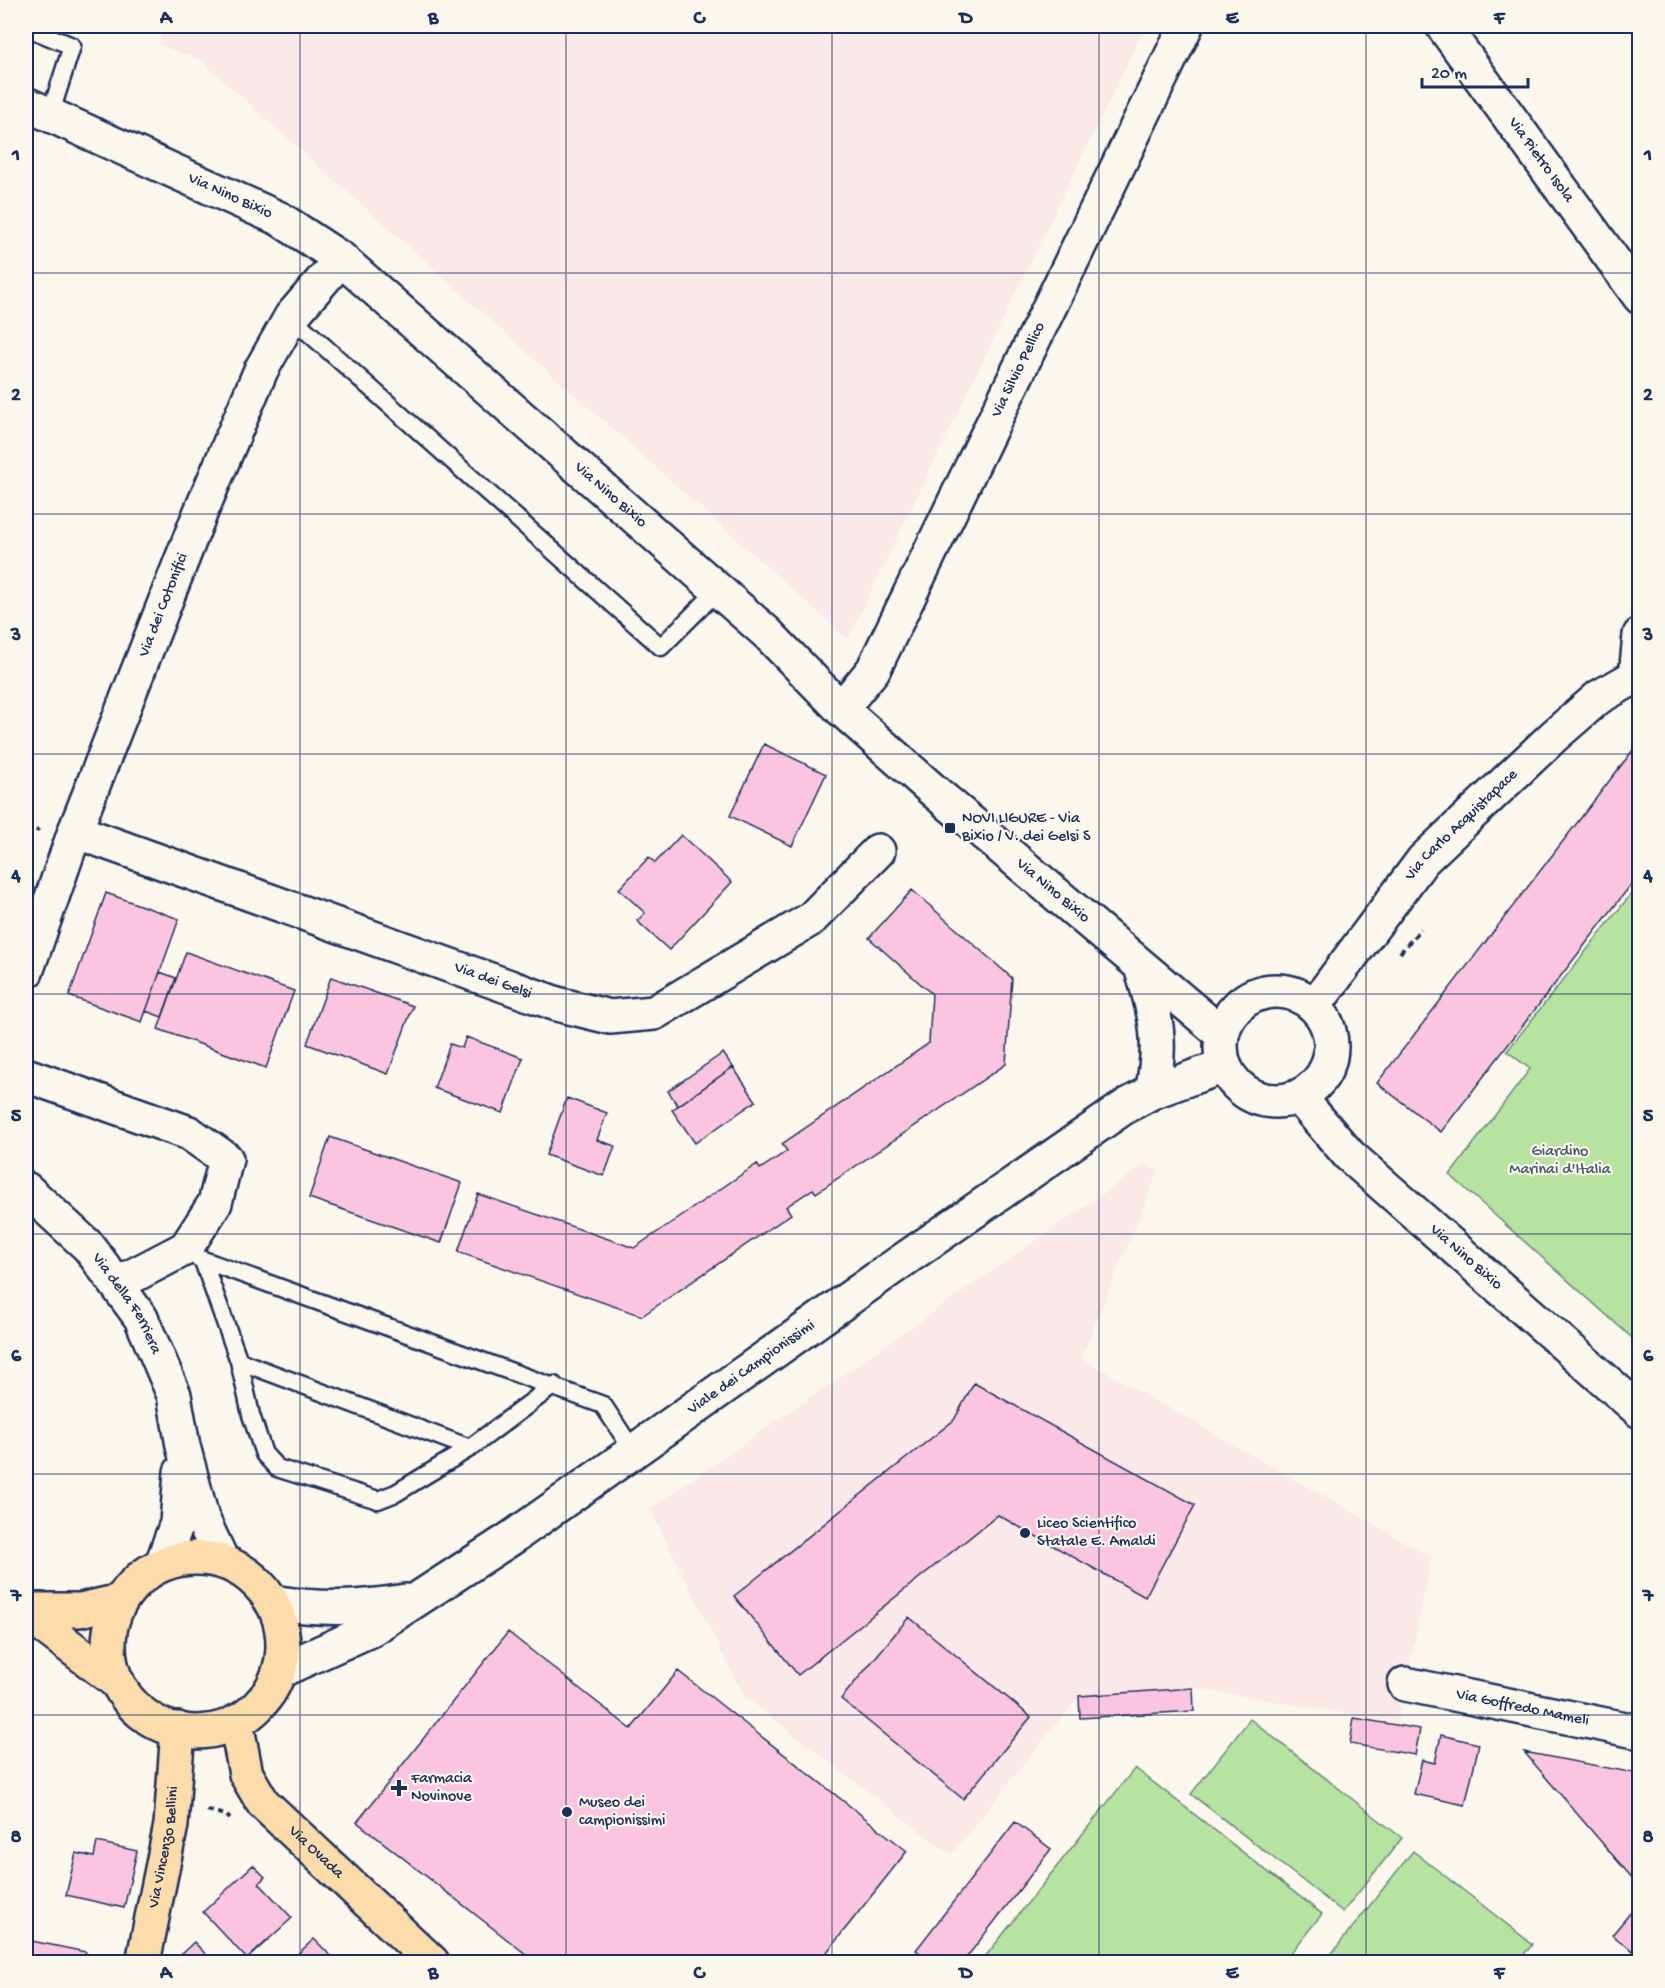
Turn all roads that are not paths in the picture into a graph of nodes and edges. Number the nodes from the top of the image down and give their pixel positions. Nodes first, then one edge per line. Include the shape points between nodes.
1 (1186, 26) edge
2 (1443, 26) edge
3 (26, 27) edge
4 (38, 110) edge
5 (341, 259) junction
6 (1640, 297) edge
7 (291, 317) junction
8 (718, 590) junction
9 (1640, 635) edge
10 (1638, 675) edge
11 (842, 709) junction
12 (75, 831) junction
13 (878, 851) dead end
14 (1141, 967) junction
15 (26, 972) edge
16 (1314, 1006) junction
17 (1223, 1050) junction
18 (26, 1075) edge
19 (1152, 1092) junction
20 (1299, 1097) junction
21 (26, 1189) edge
22 (195, 1255) junction
23 (117, 1284) junction
24 (238, 1361) junction
25 (554, 1385) junction
26 (1640, 1411) edge
27 (183, 1446) junction
28 (470, 1448) junction
29 (634, 1452) junction
30 (222, 1561) junction
31 (162, 1564) junction
32 (422, 1598) junction
33 (120, 1601) junction
34 (273, 1602) junction
35 (26, 1612) edge
36 (280, 1671) junction
37 (118, 1683) junction
38 (1405, 1684) dead end
39 (236, 1722) junction
40 (178, 1730) junction
41 (1640, 1732) edge
42 (144, 1962) edge
43 (432, 1962) edge

1 - 11 street, Via Silvio Pellico via 873,670
2 - 6 street, Via Pietro Isola
3 - 4 lane via 72,46
4 - 5 street, Via Nino Bixio via 280,219
5 - 7 street, Via dei Cotonifici
5 - 8 street, Via Nino Bixio
7 - 8 lane via 661,647
7 - 12 street, Via dei Cotonifici via 261,370
8 - 11 street, Via Nino Bixio
9 - 10 street
10 - 16 street, Via Carlo Acquistapace via 1599,697 1423,860
11 - 14 street, Via Nino Bixio
12 - 13 street, Via dei Gelsi via 556,1004 610,1017 654,1013 811,919
12 - 15 street, Via dei Cotonifici
14 - 17 street, Via Nino Bixio
14 - 19 street via 1157,1018 1159,1061
16 - 17 street via 1289,993 1260,993 1242,1002 1229,1016
16 - 20 street via 1324,1018 1332,1048 1322,1077
17 - 19 street, Viale dei Campionissimi
17 - 20 street via 1236,1084 1254,1097 1276,1102
18 - 22 street via 189,1132 226,1159 215,1203
19 - 29 street, Viale dei Campionissimi via 889,1270
20 - 26 street, Via Nino Bixio via 1349,1155
21 - 23 street, Via della Ferriera via 89,1247
22 - 23 street
22 - 24 lane
22 - 25 lane
23 - 27 street, Via della Ferriera via 141,1318 174,1395
24 - 28 lane
24 - 28 lane via 264,1454 277,1468 378,1500
25 - 28 lane
25 - 29 lane via 603,1405
27 - 30 street, Via della Ferriera via 202,1518
27 - 31 street, Via della Ferriera via 177,1523
29 - 32 street, Viale dei Campionissimi
30 - 31 main road via 192,1557
30 - 34 main road via 251,1577
31 - 33 main road via 138,1580
32 - 34 street via 317,1610
32 - 36 street, Viale dei Campionissimi via 370,1629
33 - 35 main road via 80,1610
33 - 37 main road via 110,1628 110,1656
34 - 36 main road via 281,1624
35 - 37 main road
36 - 39 main road via 270,1692
37 - 40 main road via 153,1721
38 - 41 street, Via Goffredo Mameli
39 - 40 main road via 208,1731
39 - 43 main road, Via Ovada via 246,1774 263,1803
40 - 42 main road, Via Vincenzo Bellini via 171,1825

